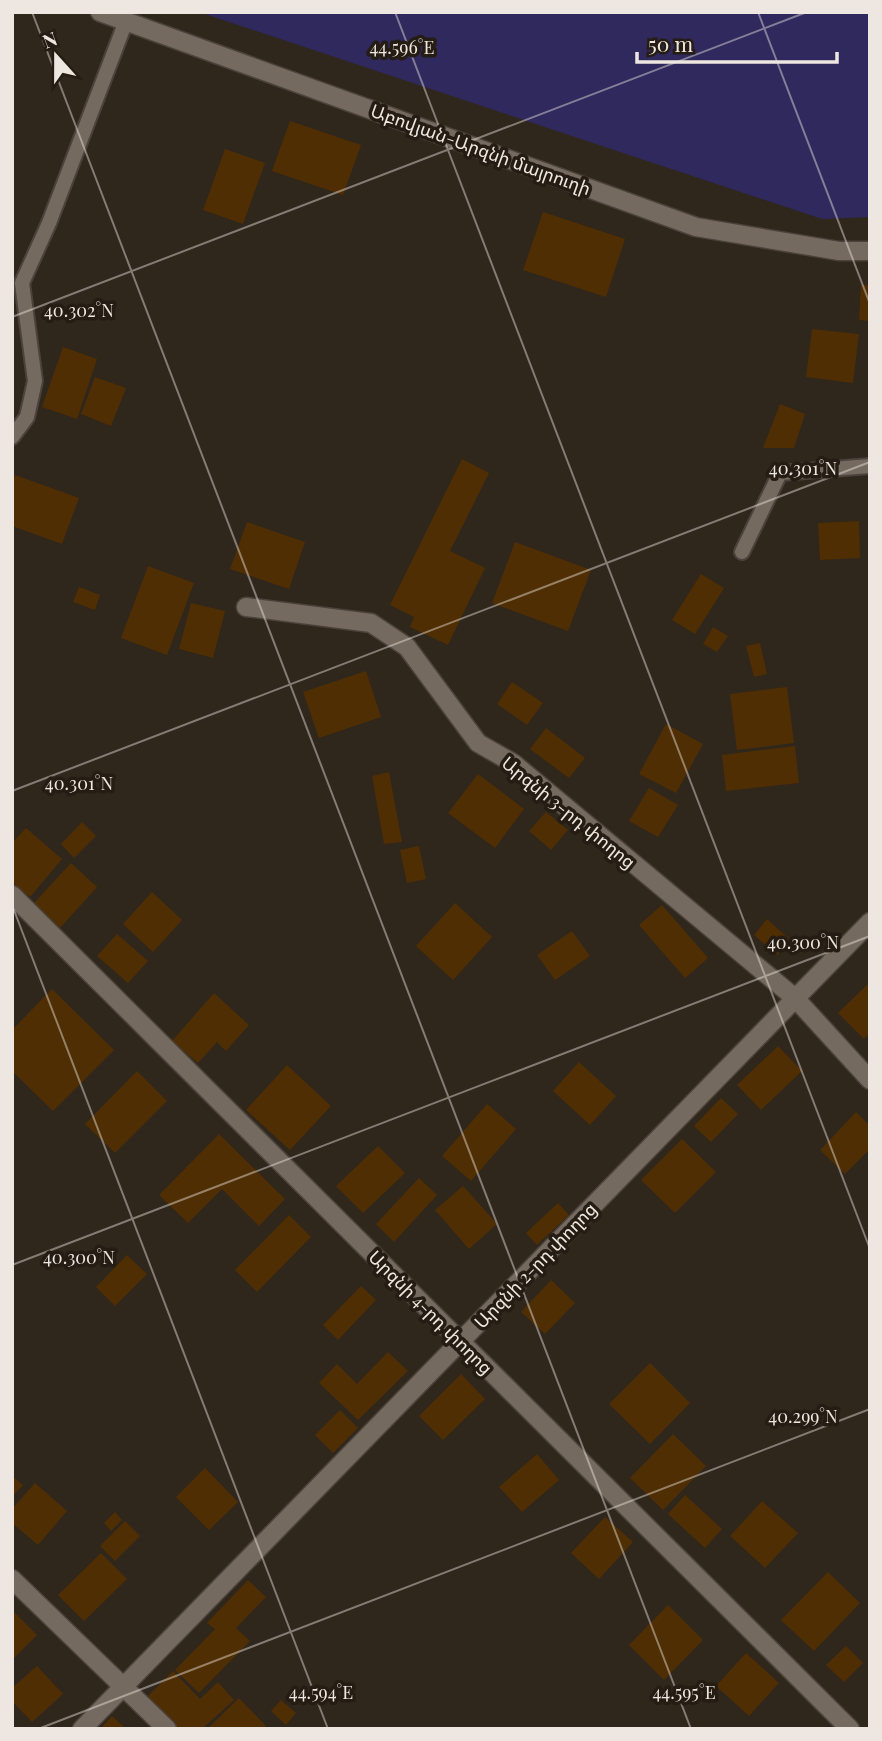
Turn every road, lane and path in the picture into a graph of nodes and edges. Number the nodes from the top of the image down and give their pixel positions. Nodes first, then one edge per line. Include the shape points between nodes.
1 (100, 12) edge
2 (126, 21) junction
3 (870, 251) edge
4 (12, 437) edge
5 (870, 466) edge
6 (742, 552) dead end
7 (246, 607) dead end
8 (12, 895) edge
9 (870, 922) edge
10 (794, 998) junction
11 (870, 1080) edge
12 (461, 1341) junction
13 (12, 1579) edge
14 (124, 1686) junction
15 (82, 1729) edge
16 (167, 1729) edge
17 (850, 1729) edge

1 - 2 street, Աբովյան-Արզնի մայրուղի
2 - 3 street, Աբովյան-Արզնի մայրուղի via 695,227 839,251
2 - 4 lane via 22,283 36,381 27,417
5 - 6 lane via 780,473
7 - 10 street, Արզնի 3-րդ փողոց via 371,623 407,647 478,743 513,763
8 - 12 street, Արզնի 4-րդ փողոց
9 - 10 street, Արզնի 2-րդ փողոց
10 - 11 street, Արզնի 3-րդ փողոց
10 - 12 street, Արզնի 2-րդ փողոց
12 - 14 street, Արզնի 2-րդ փողոց
12 - 17 street, Արզնի 4-րդ փողոց
13 - 14 street
14 - 15 street, Արզնի 2-րդ փողոց
14 - 16 street

